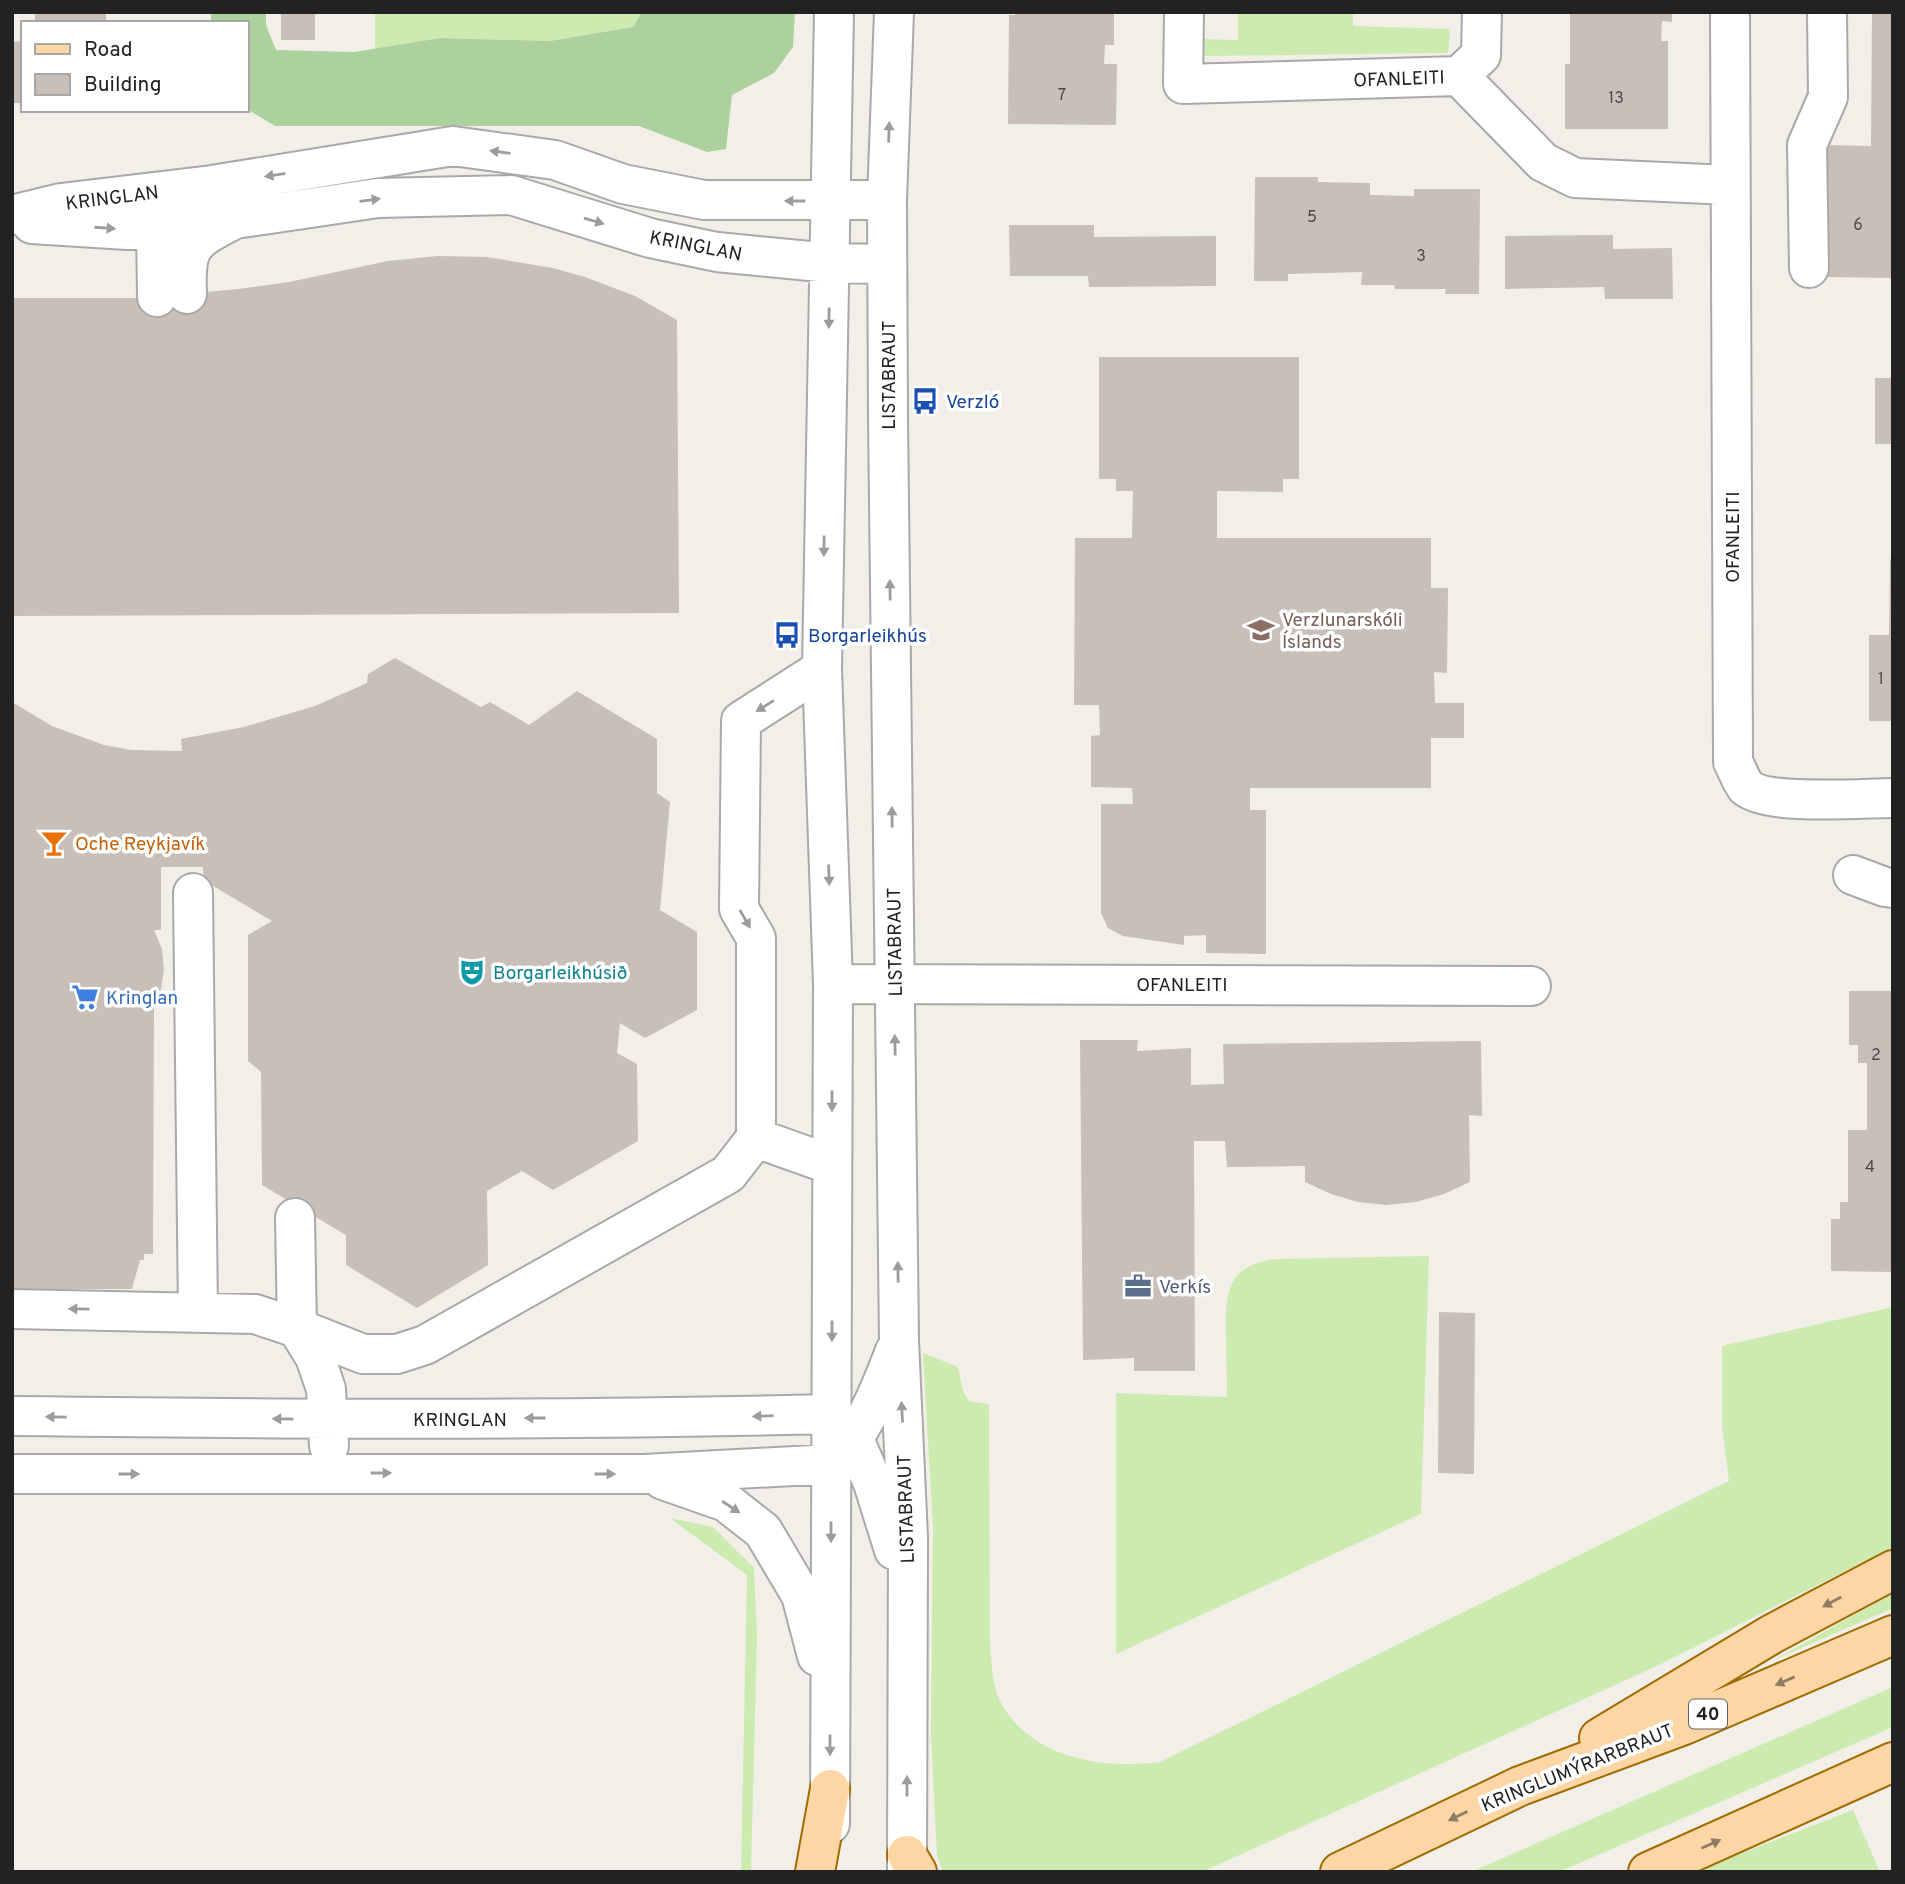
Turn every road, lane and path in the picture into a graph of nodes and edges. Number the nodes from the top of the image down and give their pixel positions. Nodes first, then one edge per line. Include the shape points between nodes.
1 (834, 12) edge
2 (894, 12) edge
3 (1184, 12) edge
4 (1482, 12) edge
5 (1730, 12) edge
6 (1826, 12) edge
7 (1459, 76) junction
8 (555, 160) junction
9 (212, 185) junction
10 (1730, 185) junction
11 (511, 195) junction
12 (887, 200) junction
13 (832, 201) junction
14 (12, 215) edge
15 (235, 219) junction
16 (12, 222) edge
17 (156, 226) junction
18 (830, 263) junction
19 (887, 264) junction
20 (1809, 268) dead end
21 (822, 669) junction
22 (1893, 798) edge
23 (1853, 875) dead end
24 (1893, 888) edge
25 (193, 893) dead end
26 (833, 984) junction
27 (894, 984) junction
28 (1531, 986) dead end
29 (756, 1138) junction
30 (832, 1165) junction
31 (295, 1218) dead end
32 (12, 1308) edge
33 (198, 1312) junction
34 (297, 1328) junction
35 (899, 1341) junction
36 (12, 1416) edge
37 (329, 1420) junction
38 (839, 1439) junction
39 (328, 1473) junction
40 (12, 1474) edge
41 (644, 1474) junction
42 (1893, 1570) edge
43 (907, 1603) junction
44 (1893, 1635) edge
45 (830, 1702) junction
46 (1893, 1762) edge
47 (1520, 1786) junction
48 (830, 1789) junction
49 (911, 1866) edge
50 (815, 1872) edge
51 (830, 1872) edge
52 (1340, 1872) edge
53 (1648, 1872) edge

1 - 13 street
12 -> 2 street, LISTABRAUT
3 - 7 street, OFANLEITI via 1183,84
4 - 7 street via 1481,55
5 - 10 street, OFANLEITI
6 - 20 street via 1828,97 1807,145
7 - 10 street, OFANLEITI via 1543,162 1575,178
8 -> 9 street, KRINGLAN via 453,146
8 - 11 street via 529,173
13 -> 8 street, KRINGLAN via 704,200 623,184
9 - 14 street, KRINGLAN via 61,203
9 - 17 street, KRINGLAN via 173,206
10 - 22 street, OFANLEITI via 1733,762 1746,786 1764,795 1785,799
15 -> 11 street, KRINGLAN via 378,198
11 -> 18 street, KRINGLAN via 650,238 717,252
12 - 13 street, KRINGLAN
12 - 19 street, LISTABRAUT
13 - 18 street
15 - 17 street, KRINGLAN
15 - 17 street via 194,245 172,295
16 -> 17 street, KRINGLAN via 127,230
18 - 19 street, KRINGLAN
18 -> 21 street
27 -> 19 street, LISTABRAUT
21 -> 26 street
21 -> 29 street via 741,721 739,909 756,938
23 - 24 street
25 - 33 street
26 - 27 street, OFANLEITI
26 -> 30 street
27 - 28 street, OFANLEITI
35 -> 27 street, LISTABRAUT
29 - 30 street
29 - 34 street via 728,1174 425,1345 397,1354 363,1354
30 -> 38 street
31 - 34 street
33 -> 32 street
33 - 34 street via 255,1314
34 - 37 street via 315,1357 326,1389
35 - 38 street via 865,1421
43 -> 35 street, LISTABRAUT
37 -> 36 street, KRINGLAN
38 -> 37 street, KRINGLAN via 744,1417
37 - 39 street
38 - 41 street
38 - 43 street via 877,1494
38 -> 45 street
40 -> 39 street
39 -> 41 street
41 -> 45 street via 726,1502 763,1531 801,1595
42 -> 47 main road via 1772,1633
49 -> 43 street, LISTABRAUT
44 -> 47 main road, KRINGLUMÝRARBRAUT / 40 via 1684,1725
45 -> 48 street
53 -> 46 main road
47 -> 52 main road, KRINGLUMÝRARBRAUT / 40
48 - 50 main road
48 - 51 street

